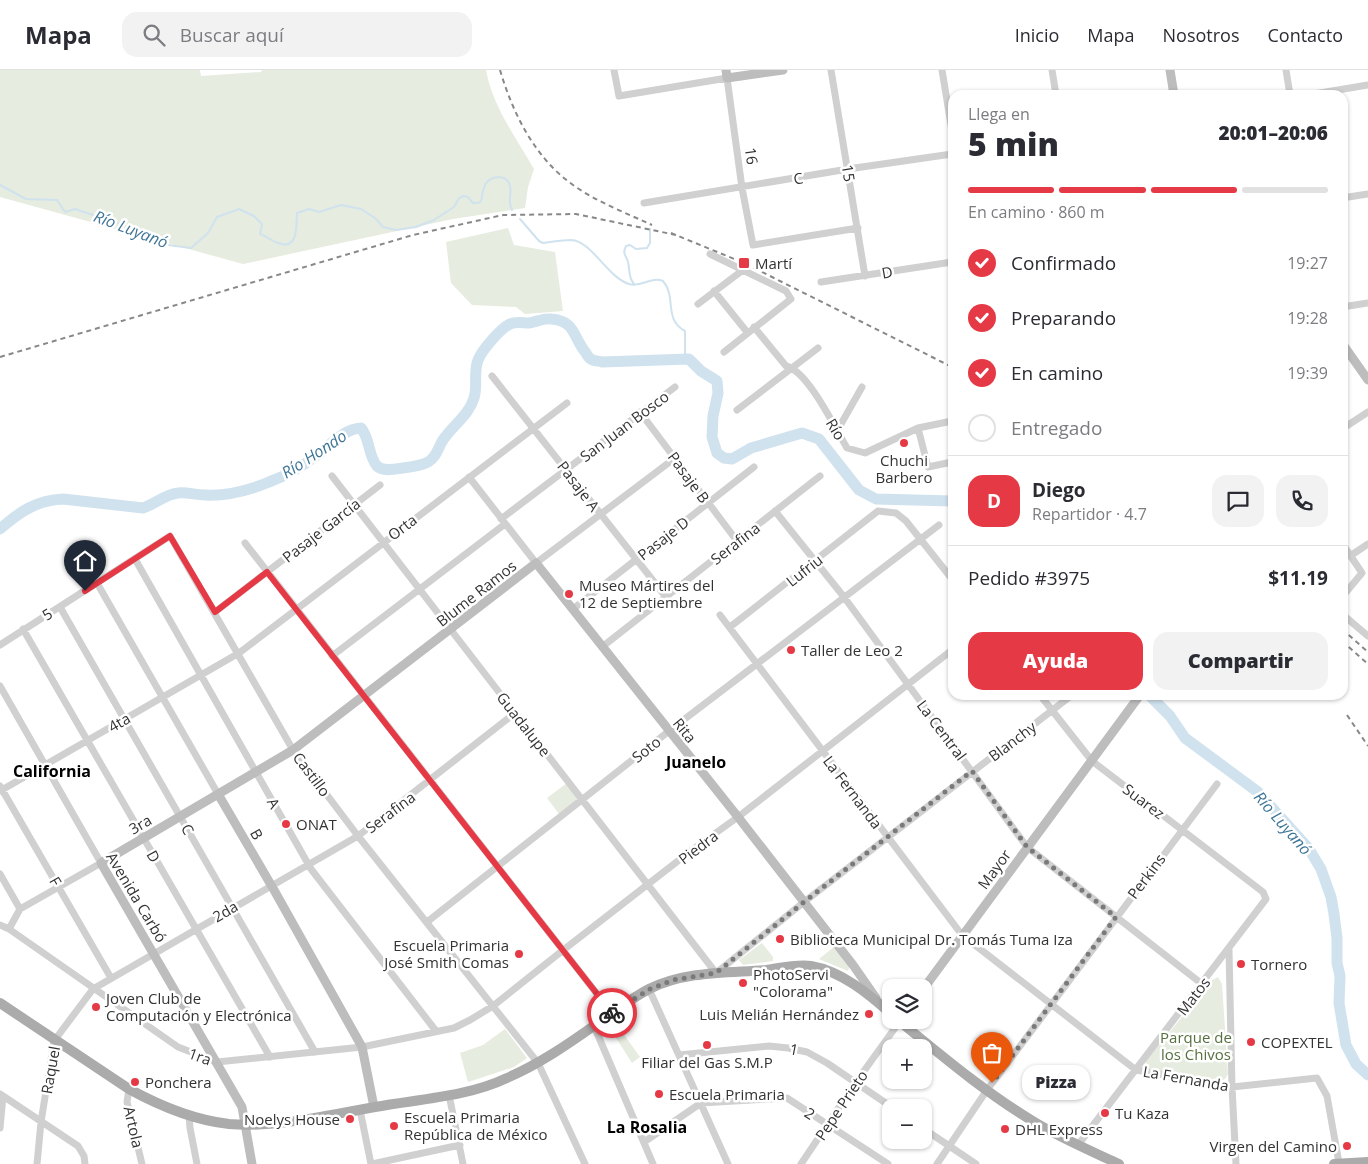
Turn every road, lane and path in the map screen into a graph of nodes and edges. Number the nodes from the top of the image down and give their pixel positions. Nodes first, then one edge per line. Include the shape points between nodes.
1 (614, 70) edge
2 (783, 70) edge
3 (832, 70) edge
4 (942, 70) edge
5 (1052, 70) edge
6 (1170, 70) edge
7 (1286, 70) edge
8 (726, 74) edge
9 (1368, 85) edge
10 (1055, 90) edge
11 (1173, 90) edge
12 (1289, 90) edge
13 (1338, 90) edge
14 (948, 107) edge
15 (948, 155) edge
16 (848, 169) junction
17 (742, 188) junction
18 (1368, 194) edge
19 (1348, 197) edge
20 (644, 203) dead end
21 (858, 228) junction
22 (710, 254) dead end
23 (948, 263) edge
24 (743, 270) junction
25 (865, 276) junction
26 (821, 282) dead end
27 (714, 291) junction
28 (1368, 303) edge
29 (698, 304) dead end
30 (1348, 306) edge
31 (754, 327) junction
32 (747, 332) junction
33 (818, 348) dead end
34 (724, 352) dead end
35 (1348, 352) edge
36 (793, 367) junction
37 (492, 376) dead end
38 (1368, 380) edge
39 (675, 387) dead end
40 (862, 387) dead end
41 (567, 402) dead end
42 (737, 410) dead end
43 (640, 412) junction
44 (1368, 412) edge
45 (948, 422) edge
46 (1348, 425) edge
47 (533, 427) junction
48 (918, 428) junction
49 (837, 431) junction
50 (675, 458) junction
51 (948, 463) edge
52 (754, 467) dead end
53 (566, 468) junction
54 (332, 476) dead end
55 (820, 476) dead end
56 (469, 477) junction
57 (380, 485) dead end
58 (708, 503) junction
59 (354, 504) junction
60 (775, 511) junction
61 (601, 514) junction
62 (503, 522) junction
63 (939, 525) dead end
64 (170, 536) joint
65 (921, 539) junction
66 (737, 541) junction
67 (382, 542) junction
68 (245, 543) dead end
69 (1368, 544) edge
70 (1348, 553) edge
71 (1350, 556) junction
72 (135, 559) junction
73 (636, 560) junction
74 (815, 561) junction
75 (536, 563) junction
76 (267, 572) junction
77 (948, 574) edge
78 (97, 584) junction
79 (419, 590) junction
80 (1348, 590) edge
81 (666, 597) junction
82 (844, 597) junction
83 (60, 607) junction
84 (295, 609) junction
85 (573, 609) junction
86 (215, 612) junction
87 (720, 615) dead end
88 (1348, 619) edge
89 (730, 627) junction
90 (23, 629) junction
91 (451, 630) junction
92 (1368, 636) edge
93 (0, 645) edge
94 (602, 647) junction
95 (239, 653) junction
96 (948, 653) edge
97 (332, 656) junction
98 (756, 664) junction
99 (200, 675) junction
100 (908, 684) junction
101 (0, 686) edge
102 (364, 696) junction
103 (162, 697) junction
104 (1044, 700) edge
105 (1066, 700) edge
106 (1136, 700) edge
107 (1052, 711) junction
108 (515, 713) junction
109 (124, 719) junction
110 (669, 731) junction
111 (87, 740) junction
112 (293, 750) junction
113 (822, 752) junction
114 (1092, 761) junction
115 (44, 765) junction
116 (257, 771) junction
117 (972, 771) junction
118 (431, 780) junction
119 (1216, 784) dead end
120 (1, 789) edge
121 (218, 794) junction
122 (582, 799) junction
123 (181, 816) junction
124 (738, 817) junction
125 (1181, 830) junction
126 (358, 836) junction
127 (888, 837) junction
128 (144, 838) junction
129 (1027, 847) junction
130 (101, 863) junction
131 (308, 864) junction
132 (497, 866) junction
133 (0, 874) edge
134 (271, 885) junction
135 (649, 885) junction
136 (58, 887) junction
137 (1263, 892) joint
138 (804, 902) junction
139 (232, 908) junction
140 (20, 909) junction
141 (1116, 917) junction
142 (427, 922) junction
143 (0, 925) edge
144 (9, 929) junction
145 (195, 929) junction
146 (962, 935) junction
147 (1228, 949) junction
148 (562, 951) junction
149 (154, 953) junction
150 (1212, 971) junction
151 (716, 973) junction
152 (111, 978) junction
153 (930, 979) edge
154 (1229, 982) junction
155 (1202, 984) junction
156 (93, 989) junction
157 (650, 989) junction
158 (878, 1002) junction
159 (1052, 1003) junction
160 (0, 1004) edge
161 (493, 1006) junction
162 (882, 1006) edge
163 (612, 1013) junction
164 (594, 1026) junction
165 (893, 1029) edge
166 (910, 1029) edge
167 (436, 1031) junction
168 (54, 1041) junction
169 (362, 1047) junction
170 (315, 1052) junction
171 (679, 1055) junction
172 (270, 1057) junction
173 (217, 1062) junction
174 (538, 1063) junction
175 (1136, 1070) junction
176 (856, 1082) junction
177 (1232, 1087) junction
178 (129, 1090) junction
179 (987, 1090) junction
180 (2, 1095) edge
181 (449, 1095) junction
182 (882, 1100) edge
183 (701, 1103) junction
184 (374, 1107) junction
185 (360, 1110) junction
186 (189, 1115) junction
187 (41, 1122) junction
188 (245, 1124) junction
189 (828, 1124) junction
190 (0, 1128) edge
191 (932, 1134) edge
192 (644, 1142) junction
193 (460, 1145) junction
194 (1078, 1145) junction
195 (949, 1146) junction
196 (1368, 1158) edge
197 (1354, 1162) junction
198 (1368, 1162) edge
199 (37, 1164) edge
200 (85, 1164) edge
201 (142, 1164) edge
202 (197, 1164) edge
203 (252, 1164) edge
204 (371, 1164) edge
205 (463, 1164) edge
206 (585, 1164) edge
207 (653, 1164) edge
208 (728, 1164) edge
209 (801, 1164) edge
210 (888, 1164) edge
211 (937, 1164) edge
212 (976, 1164) edge
213 (1118, 1164) edge
214 (1236, 1164) edge
215 (1336, 1164) edge

1 - 8 street via 619,96
2 - 8 street
3 - 16 street, 15
4 - 14 street
5 - 10 street
6 - 11 street
7 - 12 street
8 - 17 street, 16
9 - 13 street
15 - 16 street, C
16 - 17 street, C
16 - 21 street, 15
17 - 20 street, C
17 - 21 street, 16 via 753,245
18 - 19 street
21 - 25 street, 15
22 - 24 street
23 - 25 street, D
24 - 27 street
24 - 31 street via 786,291 790,299
25 - 26 street, D
27 - 29 street
27 - 32 street
28 - 30 street
31 - 32 street
31 - 36 street, Río via 786,366
32 - 34 street
33 - 36 street
35 - 38 street
36 - 42 street
36 - 49 street, Río via 815,393
37 - 47 street, Pasaje A
39 - 43 street, San Juan Bosco
40 - 49 street
41 - 47 street, Orta
43 - 50 street, Pasaje B
43 - 53 street, San Juan Bosco
44 - 46 street
45 - 48 street, Río
47 - 53 street, Pasaje A
47 - 56 street, Orta
48 - 49 street, Río via 865,452 848,448
48 - 51 street via 928,467
50 - 58 street, Pasaje B
50 - 61 street, Blume Ramos
52 - 58 street, Pasaje D
53 - 61 street, Pasaje A
53 - 62 street, San Juan Bosco
54 - 59 street, Guadalupe
55 - 60 street, Serafina
56 - 62 street, Rita
56 - 67 street, Orta
57 - 59 street, Pasaje García
58 - 66 street, Pasaje B
58 - 73 street, Pasaje D
59 - 67 street, Guadalupe
59 - 76 street, Pasaje García
60 - 66 street, Serafina
60 - 74 street, La Central
61 - 73 street, Pasaje A
61 - 75 street, Blume Ramos
62 - 75 street, Rita
62 - 79 street, San Juan Bosco
63 - 65 street, Soto
64 - 72 street, 5
64 - 86 street, Castillo
65 - 74 street, Lufriu via 896,513 878,511
65 - 77 street
65 - 82 street, Soto
66 - 81 street, Serafina
67 - 79 street, Guadalupe
67 - 84 street, Orta
68 - 76 street
69 - 71 street
70 - 71 street
71 - 80 street via 1362,573
72 - 78 street, 5
72 - 99 street, A
73 - 81 street, Pasaje A
73 - 85 street, Pasaje D
74 - 82 street, La Central
74 - 89 street, Lufriu
75 - 85 street, Rita
75 - 91 street, Blume Ramos
76 - 84 street
76 - 86 street, Pasaje García
78 - 83 street, 5
78 - 103 street, B
79 - 91 street, Guadalupe
79 - 97 street, San Juan Bosco
81 - 94 street, Serafina
82 - 98 street, Soto
82 - 100 street, La Central
83 - 90 street, 5
83 - 109 street, C
84 - 95 street, Orta
84 - 97 street
85 - 94 street, Rita
86 - 95 street, Castillo
87 - 89 street, La Fernanda
88 - 92 street
89 - 98 street, La Fernanda
90 - 93 street, 5
90 - 111 street, D
91 - 102 street, Blume Ramos
91 - 108 street, Guadalupe
94 - 110 street, Rita
95 - 99 street, 4ta
95 - 112 street, Castillo
96 - 100 street, Piedra
97 - 102 street
98 - 110 street, Soto
98 - 113 street, La Fernanda
99 - 103 street, 4ta
99 - 116 street, A
100 - 113 street, Piedra
100 - 117 street, La Central
101 - 115 street, Avenida Carbó
102 - 112 street, Blume Ramos
102 - 118 street
103 - 109 street, 4ta
103 - 121 street, B
104 - 107 street, Suarez
105 - 107 street, Blanchy
106 - 114 street, Mayor
107 - 114 street, Suarez
107 - 117 street, Blanchy
108 - 118 street, Serafina
108 - 122 street, Guadalupe
109 - 111 street, 4ta
109 - 123 street, C
110 - 122 street, Soto
110 - 124 street, Rita
111 - 115 street, 4ta
111 - 128 street, D
112 - 116 street, 3ra
112 - 126 street, Castillo
113 - 124 street, Piedra
113 - 127 street, La Fernanda
114 - 125 street, Suarez
114 - 129 street, Mayor
115 - 120 street, 4ta
115 - 130 street, Avenida Carbó
116 - 121 street, 3ra
116 - 131 street, A
117 - 127 street, Blanchy
117 - 129 street, La Central
118 - 126 street, Serafina
118 - 132 street
119 - 125 street, Perkins
120 - 136 street, F
121 - 123 street, 3ra
121 - 134 street, B
122 - 132 street, Soto
122 - 135 street, Guadalupe
123 - 128 street, 3ra
123 - 139 street, C
124 - 135 street, Piedra
124 - 138 street, Rita
125 - 137 street, Suarez
125 - 141 street, Perkins
126 - 131 street, 2da
126 - 142 street, Castillo
127 - 138 street, Blanchy
127 - 146 street, La Fernanda
128 - 130 street, 3ra
128 - 145 street, D
129 - 141 street, La Central
129 - 146 street, Mayor
130 - 136 street, 3ra
130 - 149 street, Avenida Carbó
131 - 134 street, 2da
131 - 167 street, A
132 - 142 street, Soto
132 - 148 street
133 - 140 street
134 - 139 street, 2da
134 - 169 street, B
135 - 148 street, Piedra
135 - 151 street, Guadalupe
136 - 140 street, 3ra
136 - 152 street, F
137 - 147 street, Matos via 1266,899
138 - 151 street, Blanchy
138 - 158 street, Rita
139 - 145 street, 2da
139 - 170 street, C
140 - 144 street
141 - 155 street, La Central
141 - 159 street, Perkins
142 - 161 street, Castillo
143 - 144 street, 1ra
144 - 156 street, 1ra
145 - 149 street, 2da
145 - 172 street, D
146 - 153 street, Mayor
146 - 159 street, La Fernanda
147 - 150 street, Matos
147 - 154 street
148 - 161 street, Piedra
148 - 163 street
149 - 152 street, 2da
149 - 173 street, Avenida Carbó
150 - 154 street via 1217,969 1226,974
150 - 155 street, Matos
151 - 157 main road via 673,980
151 - 158 main road via 810,966 841,977
152 - 156 street, 2da
154 - 177 street
155 - 175 street, Matos
156 - 168 street, Raquel
156 - 173 street, 1ra via 178,1047
157 - 163 main road
157 - 171 street
158 - 162 main road
159 - 175 street, La Fernanda
159 - 179 street, Perkins
160 - 168 main road
161 - 167 street, Piedra via 454,1028
161 - 174 street, Castillo
163 - 164 main road
164 - 174 main road
164 - 192 street
165 - 176 street, Pepe Prieto
166 - 179 main road
167 - 169 street, 1ra
168 - 178 main road
168 - 187 street, Raquel
169 - 170 street, 1ra
169 - 184 street, B
170 - 172 street, 1ra
171 - 176 street, 1 via 769,1046 788,1048 827,1062
171 - 183 street
172 - 173 street, 1ra
173 - 188 street, Avenida Carbó via 242,1107
174 - 181 main road via 505,1080
174 - 206 street, Castillo
175 - 177 street, La Fernanda
175 - 194 street, Matos
176 - 182 street, 1
176 - 189 street, Pepe Prieto
177 - 214 street
177 - 215 street, La Fernanda via 1317,1078 1327,1096
178 - 186 main road
178 - 201 street, Artola via 127,1102
179 - 194 main road
179 - 195 street, Perkins
180 - 187 street
180 - 190 street
181 - 184 main road
181 - 193 street
183 - 189 street, 2 via 787,1098
183 - 192 street
183 - 208 street
184 - 185 main road
185 - 188 main road via 275,1123
185 - 204 street
186 - 188 main road via 210,1121
186 - 202 street
187 - 199 street, Raquel
187 - 200 street via 78,1146
188 - 203 street, Avenida Carbó
189 - 209 street, Pepe Prieto
189 - 210 street, 2
191 - 195 street
192 - 207 street
193 - 204 street
193 - 205 street
194 - 213 main road
195 - 211 street, Perkins
195 - 212 street
196 - 197 main road
197 - 198 main road
197 - 215 main road

